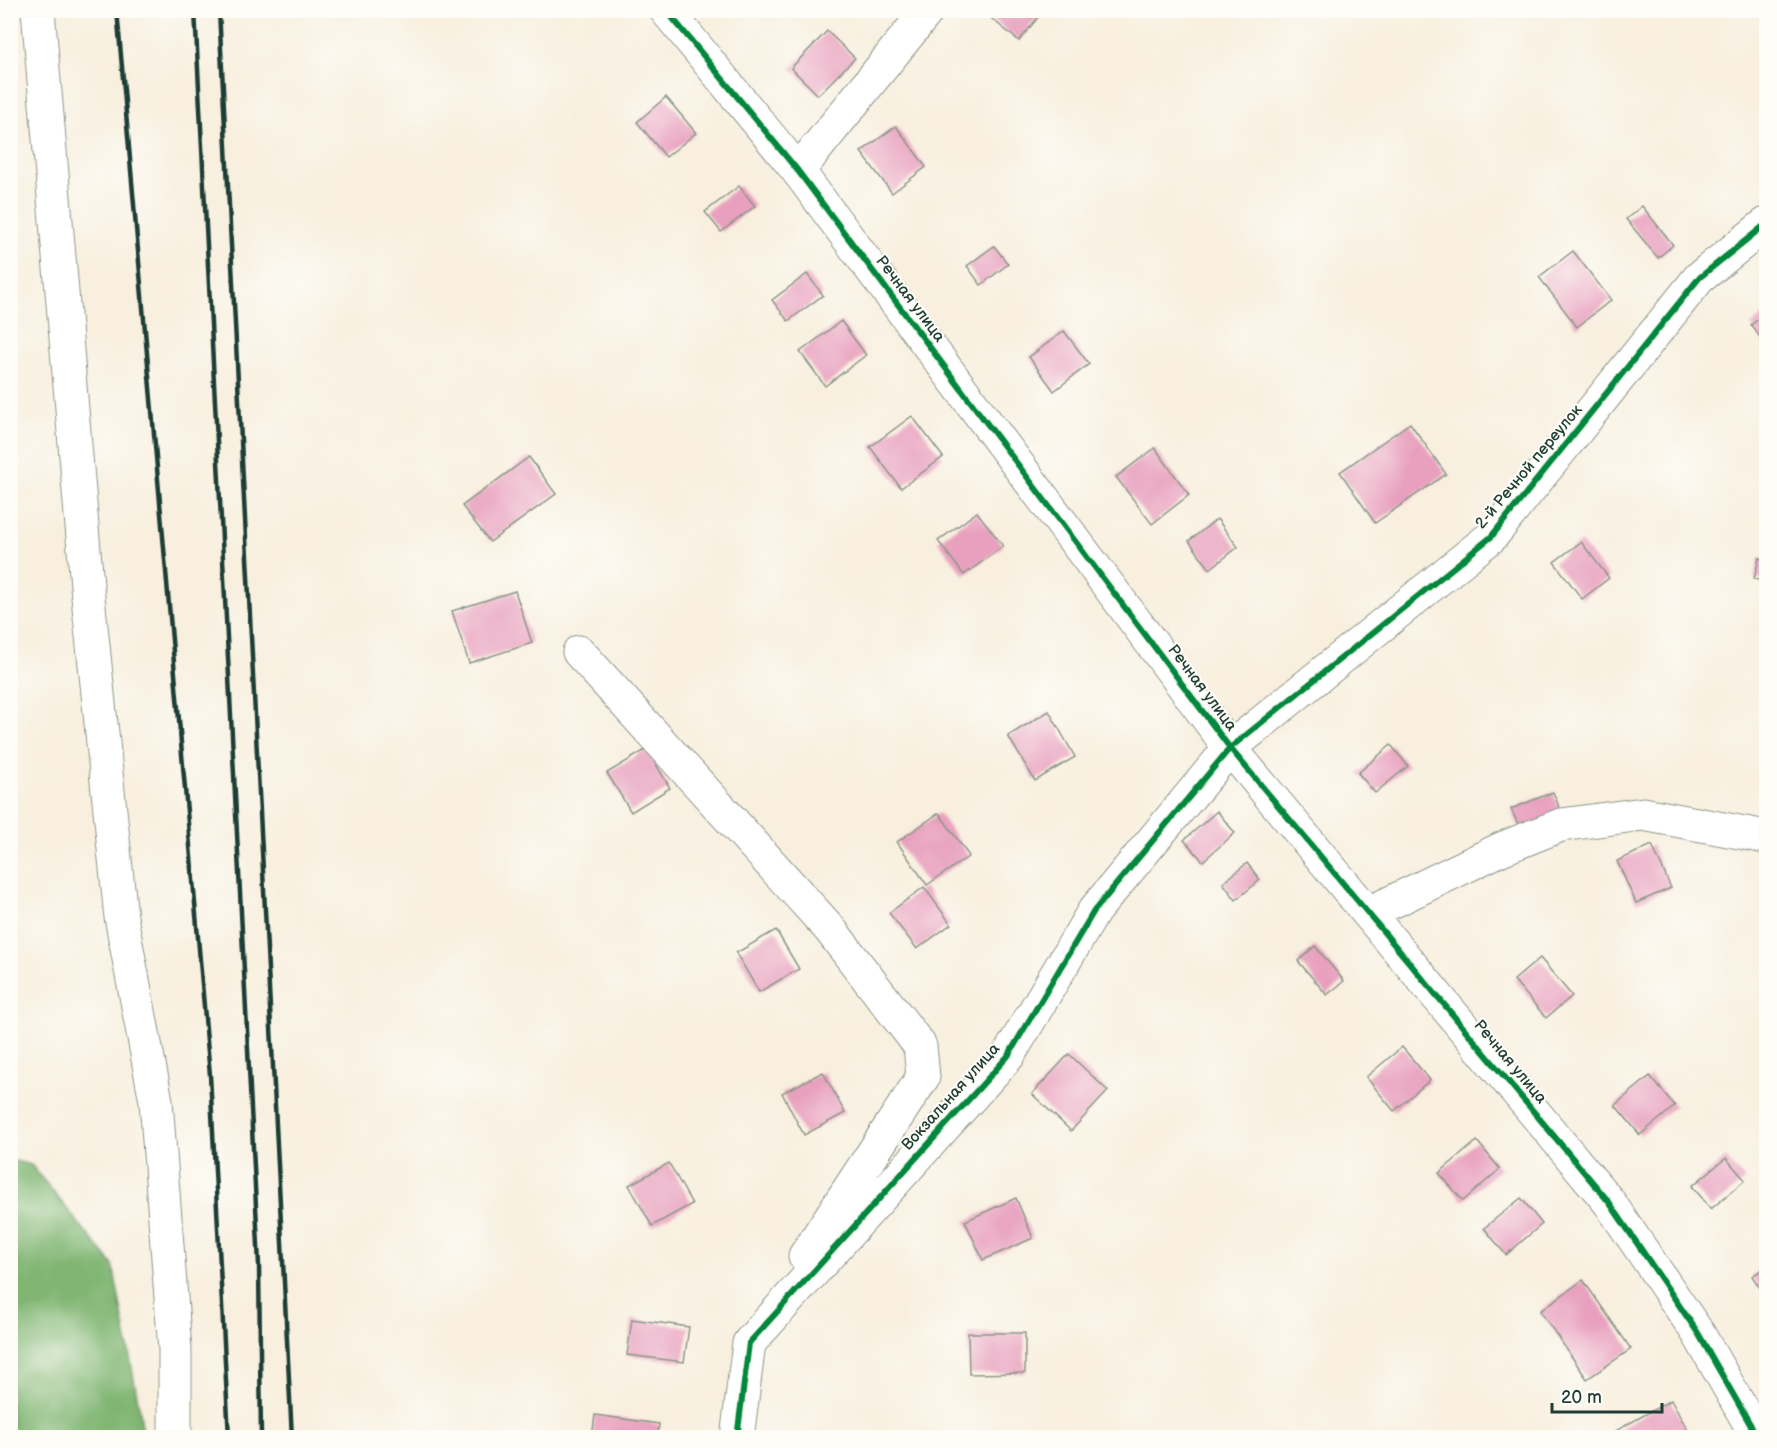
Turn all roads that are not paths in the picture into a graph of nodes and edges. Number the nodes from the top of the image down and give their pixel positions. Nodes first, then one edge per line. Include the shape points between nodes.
1 (38, 10) edge
2 (666, 10) edge
3 (928, 10) edge
4 (798, 171) junction
5 (1767, 224) edge
6 (579, 652) dead end
7 (1230, 748) junction
8 (1767, 837) edge
9 (1369, 913) junction
10 (748, 1343) junction
11 (175, 1437) edge
12 (737, 1437) edge
13 (1758, 1437) edge

1 - 11 street via 88,597 121,917 156,1101 175,1350
2 - 4 street, Речная улица
3 - 4 street
4 - 7 street, Речная улица
5 - 7 street, 2-й Речной переулок via 1700,278 1491,537
6 - 10 street via 829,928 920,1046 923,1077
7 - 9 street, Речная улица
7 - 10 street, Вокзальная улица via 1094,910 1008,1056
8 - 9 street via 1643,814 1561,825 1501,849
9 - 13 street, Речная улица via 1609,1202 1698,1333
10 - 12 street

